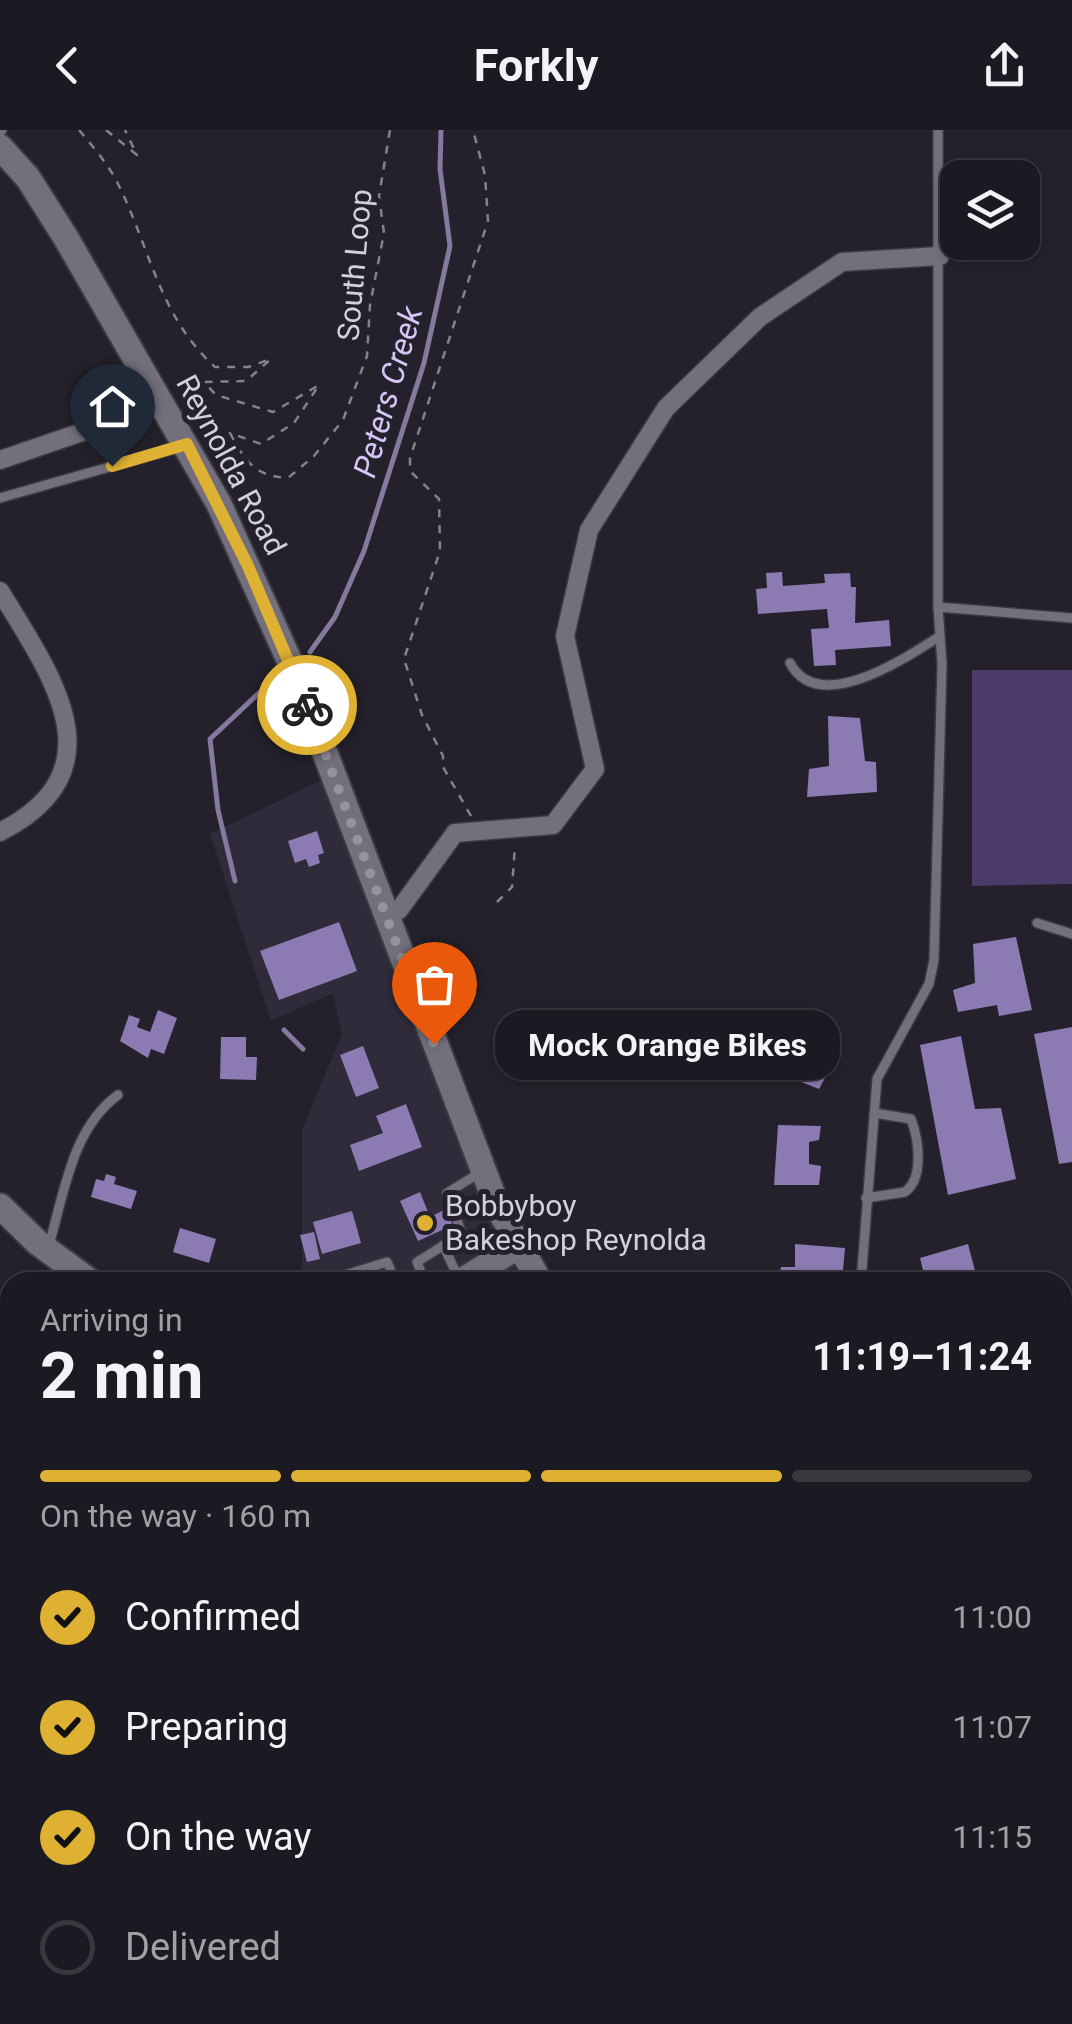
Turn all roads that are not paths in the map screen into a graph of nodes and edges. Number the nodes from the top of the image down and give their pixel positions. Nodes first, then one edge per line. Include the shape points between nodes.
1 (938, 130) edge
2 (0, 146) edge
3 (940, 256) junction
4 (164, 404) junction
5 (187, 444) junction
6 (0, 460) edge
7 (0, 498) edge
8 (0, 591) edge
9 (938, 606) junction
10 (1072, 618) edge
11 (940, 636) junction
12 (790, 663) dead end
13 (0, 832) edge
14 (386, 915) junction
15 (1037, 924) dead end
16 (1072, 934) edge
17 (118, 1095) dead end
18 (874, 1114) junction
19 (483, 1170) junction
20 (866, 1198) junction
21 (0, 1206) edge
22 (462, 1234) junction
23 (444, 1245) junction
24 (518, 1246) junction
25 (47, 1250) junction
26 (493, 1262) junction
27 (77, 1272) edge
28 (355, 1272) edge
29 (392, 1272) edge
30 (420, 1272) edge
31 (456, 1272) edge
32 (476, 1272) edge
33 (534, 1272) edge
34 (861, 1272) edge

1 - 3 lane
2 - 4 main road, Reynolda Road via 28,178
3 - 9 lane
3 - 14 street via 842,262 760,318 666,408 589,530 565,636 595,770 554,825 455,834 399,910
4 - 5 main road, Reynolda Road
4 - 6 street
5 - 7 lane
5 - 14 main road, Reynolda Road via 294,671
8 - 13 street via 54,683 69,741 48,798
9 - 10 lane
9 - 11 lane
11 - 12 lane via 890,668 844,682 808,680
11 - 18 lane via 934,960 929,984 877,1079
14 - 19 main road, Reynolda Road
15 - 16 lane
17 - 25 lane via 102,1106 69,1165
18 - 20 lane
18 - 20 lane via 910,1119 917,1134 916,1178 905,1192
19 - 22 lane via 447,1193
19 - 24 main road, Reynolda Road
20 - 34 lane
21 - 25 main road
22 - 23 lane
22 - 26 lane
23 - 30 lane via 417,1262
23 - 31 lane
24 - 26 main road
24 - 33 main road, Reynolda Road
25 - 27 main road
26 - 32 main road
28 - 29 lane via 388,1262

